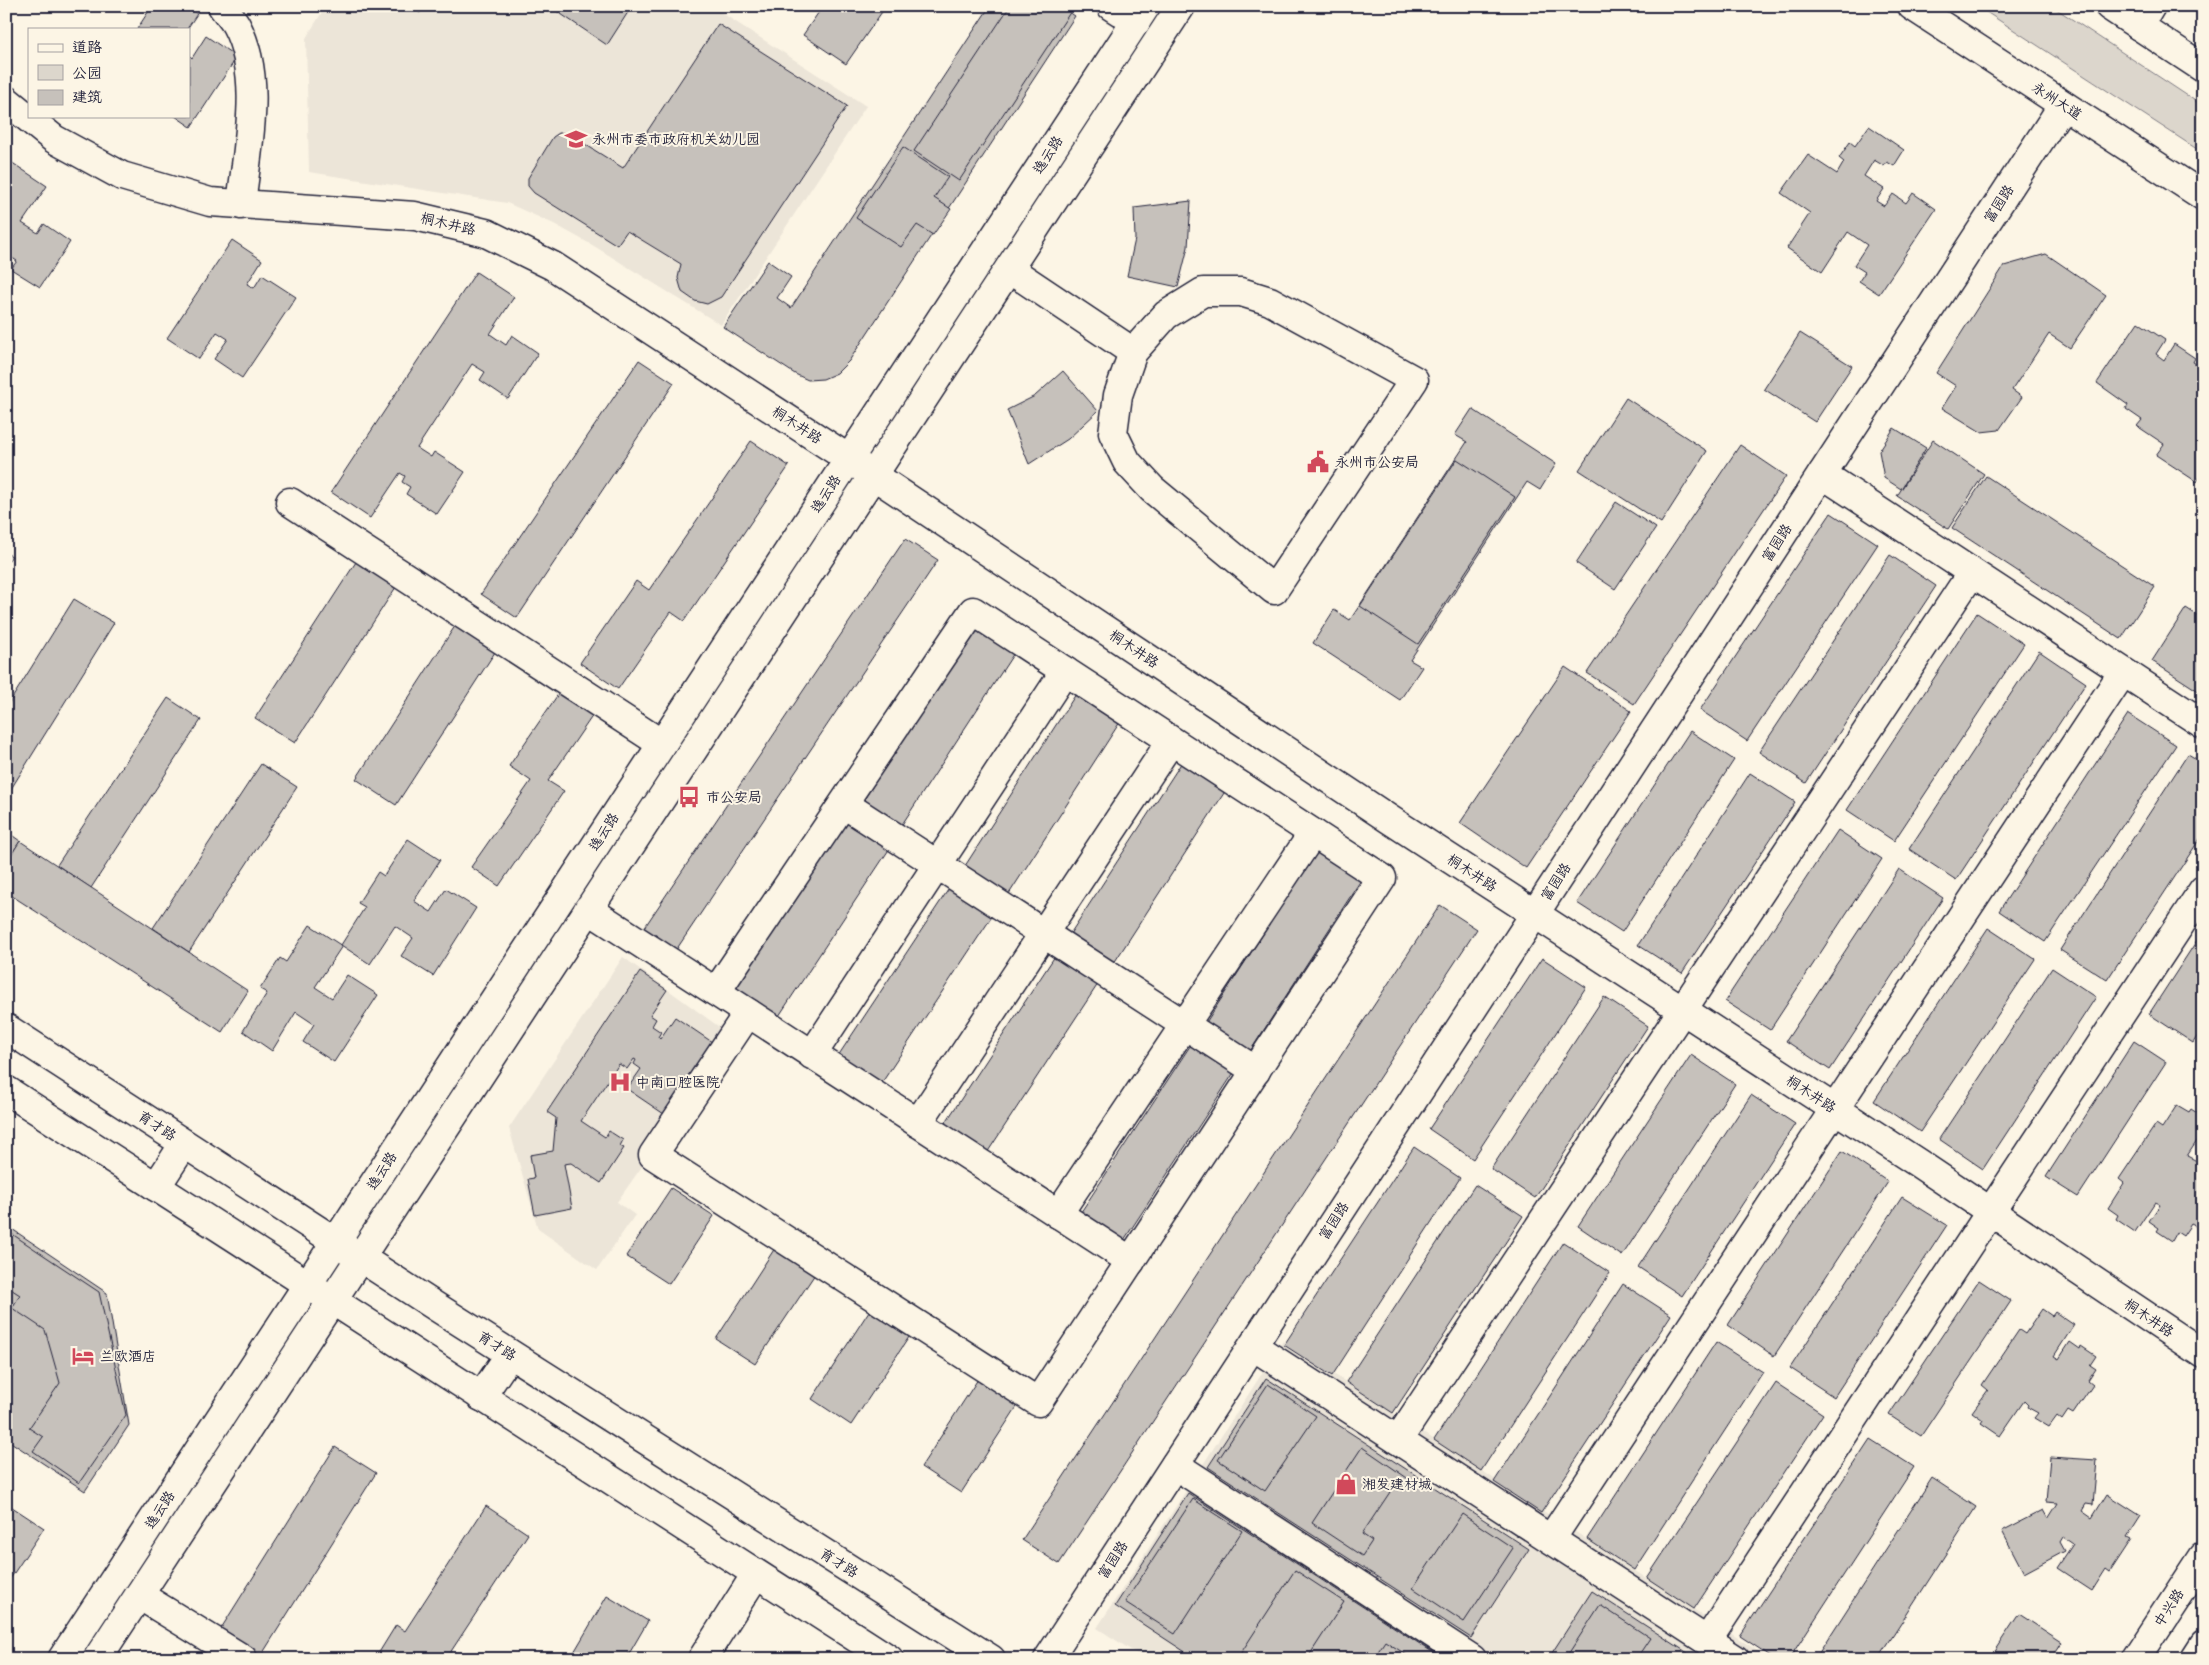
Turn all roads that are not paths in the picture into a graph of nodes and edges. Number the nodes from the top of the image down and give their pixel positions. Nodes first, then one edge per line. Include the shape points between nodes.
1 (222, 6) edge
2 (1111, 6) edge
3 (1181, 6) edge
4 (1912, 6) edge
5 (2109, 6) edge
6 (1141, 14) edge
7 (2145, 16) edge
8 (2203, 68) edge
9 (6, 100) edge
10 (2063, 105) junction
11 (2203, 196) edge
12 (241, 205) junction
13 (1008, 269) junction
14 (1133, 352) junction
15 (849, 459) junction
16 (1822, 474) junction
17 (874, 476) junction
18 (290, 502) dead end
19 (1971, 574) junction
20 (1065, 672) junction
21 (2123, 672) junction
22 (2203, 724) edge
23 (1171, 741) junction
24 (662, 744) junction
25 (844, 804) junction
26 (1313, 833) junction
27 (938, 864) junction
28 (2203, 890) edge
29 (588, 909) junction
30 (1534, 914) junction
31 (1043, 933) junction
32 (716, 992) junction
33 (1682, 1010) junction
34 (748, 1013) junction
35 (1184, 1025) junction
36 (6, 1028) edge
37 (812, 1055) junction
38 (1256, 1071) junction
39 (6, 1090) edge
40 (1834, 1109) junction
41 (918, 1123) junction
42 (184, 1144) junction
43 (156, 1187) junction
44 (1990, 1212) junction
45 (1058, 1214) junction
46 (336, 1242) junction
47 (360, 1258) junction
48 (1130, 1262) junction
49 (307, 1285) junction
50 (332, 1301) junction
51 (1253, 1346) junction
52 (510, 1354) junction
53 (2203, 1354) edge
54 (481, 1397) junction
55 (1398, 1440) junction
56 (1175, 1465) junction
57 (1551, 1539) junction
58 (2203, 1557) edge
59 (756, 1574) junction
60 (139, 1595) junction
61 (1707, 1641) junction
62 (2203, 1645) edge
63 (62, 1659) edge
64 (97, 1659) edge
65 (243, 1659) edge
66 (702, 1659) edge
67 (889, 1659) edge
68 (991, 1659) edge
69 (1048, 1659) edge
70 (1472, 1659) edge
71 (1735, 1659) edge
72 (2136, 1659) edge
73 (2194, 1659) edge

1 - 12 street via 236,25 248,63 252,107
2 - 6 street
3 - 13 street, 逸云路
4 - 10 street, 永州大道
5 - 7 street
6 - 15 street, 逸云路
7 - 8 street
9 - 12 street, 桐木井路 via 54,140 122,176 210,202
10 - 11 street, 永州大道
10 - 16 street, 富园路
12 - 15 street, 桐木井路 via 415,216 486,233 552,266
13 - 14 street
13 - 17 street, 逸云路
14 - 14 street via 1118,395 1113,433 1127,462 1152,489 1274,590 1414,380 1270,301 1240,292 1203,292 1166,315
15 - 17 street, 桐木井路
15 - 24 street, 逸云路
16 - 19 street
16 - 30 street, 富园路
17 - 29 street, 逸云路
17 - 30 street, 桐木井路
18 - 24 street
19 - 21 street
19 - 33 street
20 - 23 street
20 - 25 street via 973,611
20 - 27 street
21 - 22 street
21 - 40 street
23 - 26 street
23 - 31 street
24 - 46 street, 逸云路
25 - 27 street
25 - 32 street
26 - 35 street
26 - 38 street via 1382,878
27 - 31 street
27 - 37 street
28 - 44 street
29 - 32 street
29 - 47 street, 逸云路
30 - 33 street, 桐木井路
30 - 51 street, 富园路
31 - 35 street
31 - 41 street
32 - 34 street
33 - 40 street, 桐木井路
33 - 55 street
34 - 37 street
34 - 48 street via 653,1155 1038,1402
35 - 38 street
35 - 45 street
36 - 42 street, 育才路
37 - 41 street
38 - 48 street
39 - 43 street
40 - 44 street, 桐木井路
40 - 57 street
41 - 45 street
42 - 43 street
42 - 46 street, 育才路
43 - 49 street
44 - 53 street, 桐木井路
44 - 61 street
45 - 48 street
46 - 47 street, 育才路
46 - 49 street, 逸云路
47 - 50 street, 逸云路
47 - 52 street, 育才路
49 - 50 street
49 - 63 street, 逸云路
50 - 54 street
50 - 60 street, 逸云路
51 - 55 street
51 - 56 street, 富园路
52 - 54 street
52 - 68 street, 育才路
54 - 59 street
55 - 57 street
56 - 69 street, 富园路
56 - 70 street
57 - 61 street
58 - 72 street, 中兴路
59 - 66 street
59 - 67 street
60 - 64 street, 逸云路
60 - 65 street
61 - 71 street
62 - 73 street

